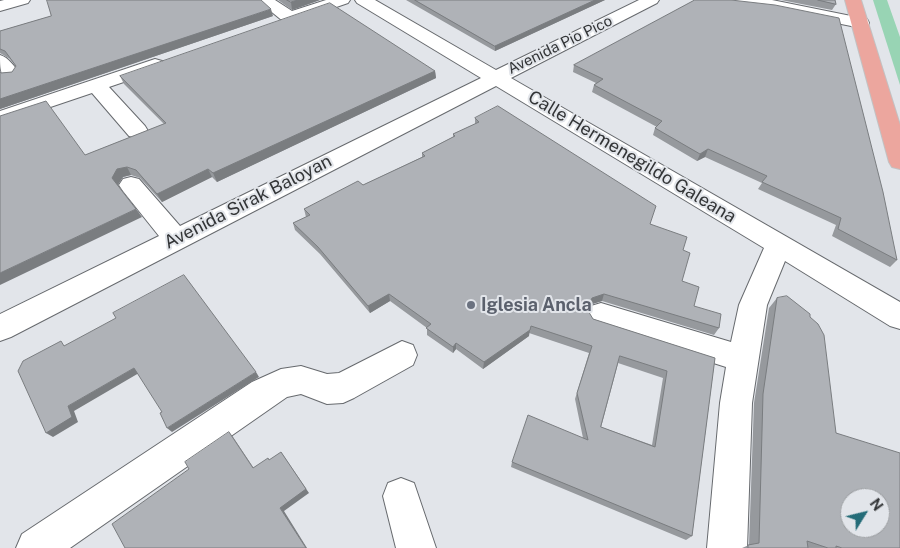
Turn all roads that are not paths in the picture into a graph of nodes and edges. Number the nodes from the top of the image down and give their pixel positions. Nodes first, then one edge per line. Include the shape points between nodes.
1 (22, 0) edge
2 (265, 0) edge
3 (342, 0) edge
4 (363, 0) edge
5 (651, 0) edge
6 (729, 0) edge
7 (853, 0) edge
8 (0, 6) edge
9 (290, 18) junction
10 (861, 23) junction
11 (272, 24) edge
12 (170, 59) edge
13 (496, 77) junction
14 (96, 85) junction
15 (0, 118) edge
16 (137, 131) dead end
17 (900, 162) edge
18 (131, 185) dead end
19 (176, 239) junction
20 (780, 244) junction
21 (601, 315) dead end
22 (900, 317) edge
23 (0, 328) edge
24 (402, 355) dead end
25 (743, 359) junction
26 (401, 496) dead end
27 (36, 548) edge
28 (416, 548) edge
29 (727, 548) edge

1 - 8 street
2 - 9 street
3 - 9 street
4 - 13 street, Calle Hermenegildo Galeana
5 - 13 street, Avenida Pio Pico
6 - 10 street
7 - 10 main road
9 - 11 street
10 - 17 main road
12 - 14 street
13 - 19 street, Avenida Sirak Baloyan
13 - 20 street, Calle Hermenegildo Galeana
14 - 15 street
14 - 16 street
18 - 19 street
19 - 23 street, Avenida Sirak Baloyan
20 - 22 street, Calle Hermenegildo Galeana
20 - 25 street via 753,305
21 - 25 street
24 - 27 street via 343,388 327,389 301,380 281,384
25 - 29 street via 736,403
26 - 28 street

